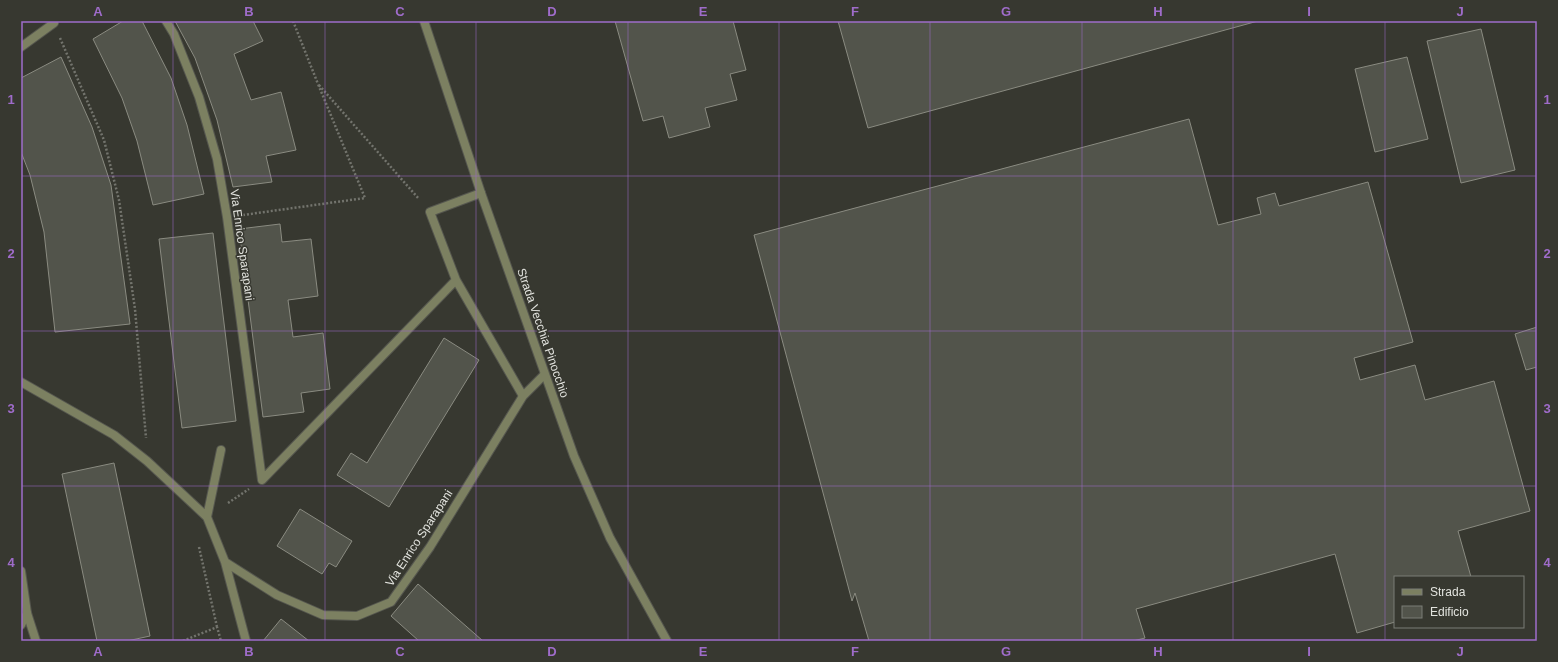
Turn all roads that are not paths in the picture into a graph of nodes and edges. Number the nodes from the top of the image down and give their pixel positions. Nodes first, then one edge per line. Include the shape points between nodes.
1 (166, 21) edge
2 (424, 21) edge
3 (54, 23) road end
4 (21, 47) edge
5 (482, 193) junction
6 (456, 280) junction
7 (544, 375) junction
8 (21, 382) edge
9 (523, 396) junction
10 (221, 450) dead end
11 (207, 516) junction
12 (224, 562) junction
13 (21, 571) edge
14 (26, 613) junction
15 (21, 625) edge
16 (36, 641) edge
17 (246, 641) edge
18 (667, 641) edge

1 - 6 street, Via Enrico Sparapani via 174,34 199,97 217,159 262,480
2 - 5 street, Strada Vecchia Pinocchio
3 - 4 street
5 - 6 street via 430,212
5 - 7 street, Strada Vecchia Pinocchio
6 - 9 street
7 - 9 street, Via Enrico Sparapani
7 - 18 street, Strada Vecchia Pinocchio via 574,456 610,538
8 - 11 street via 114,435 147,461
9 - 12 street, Via Enrico Sparapani via 430,546 391,602 357,616 323,615 277,596
10 - 11 street
11 - 12 street
12 - 17 street
13 - 14 street
14 - 15 street
14 - 16 street

